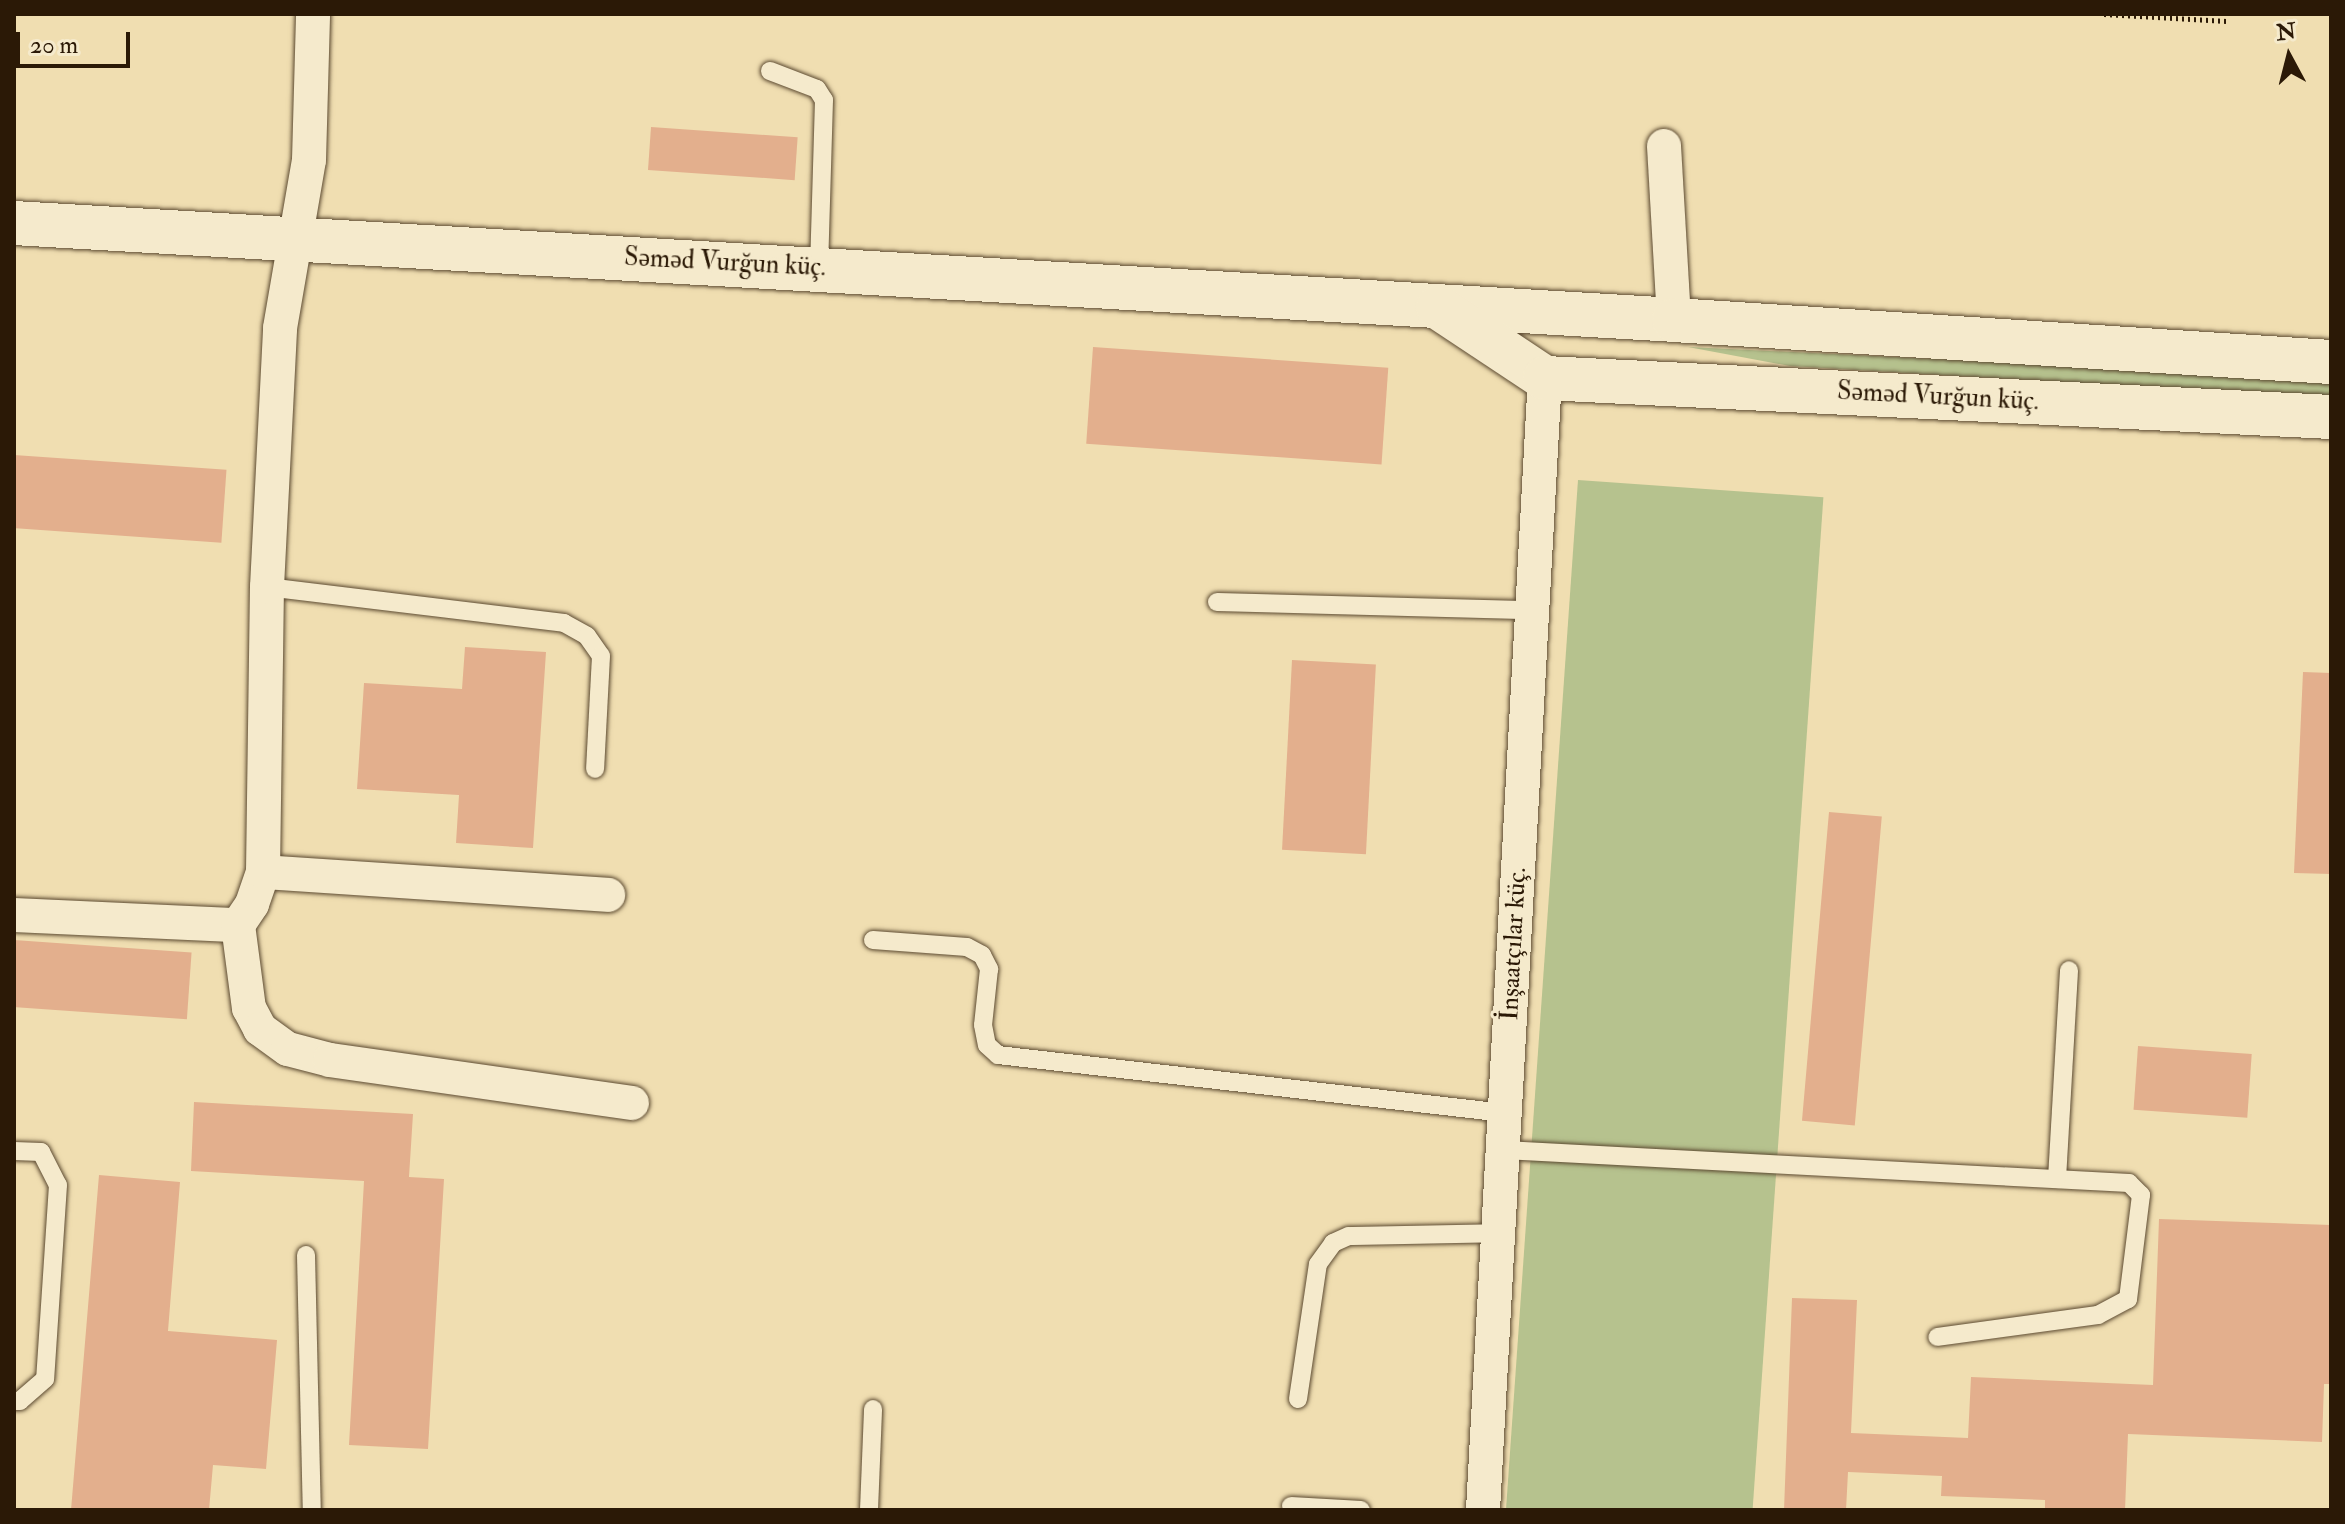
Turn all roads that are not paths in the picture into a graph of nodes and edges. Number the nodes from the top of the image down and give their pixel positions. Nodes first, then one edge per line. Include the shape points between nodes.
1 (313, 14) edge
2 (770, 71) dead end
3 (1664, 146) dead end
4 (14, 223) edge
5 (295, 238) junction
6 (819, 268) junction
7 (1436, 306) junction
8 (1553, 313) junction
9 (1674, 320) junction
10 (2331, 362) edge
11 (1545, 378) junction
12 (2331, 417) edge
13 (267, 587) junction
14 (1217, 602) dead end
15 (1532, 610) junction
16 (595, 769) dead end
17 (263, 872) junction
18 (608, 895) dead end
19 (14, 915) edge
20 (238, 925) junction
21 (873, 940) dead end
22 (2069, 970) dead end
23 (632, 1103) dead end
24 (1505, 1113) junction
25 (1504, 1150) junction
26 (14, 1151) edge
27 (2057, 1179) junction
28 (1499, 1233) junction
29 (306, 1255) dead end
30 (1938, 1337) dead end
31 (1298, 1399) dead end
32 (14, 1401) edge
33 (873, 1409) dead end
34 (1291, 1506) dead end
35 (312, 1510) edge
36 (869, 1510) edge
37 (1361, 1510) edge
38 (1483, 1510) edge

1 - 5 street via 311,135
2 - 6 lane via 817,89 824,100
3 - 9 street
4 - 5 main road, Səməd Vurğun küç.
5 - 6 main road, Səməd Vurğun küç.
5 - 13 street via 280,328
6 - 7 main road, Səməd Vurğun küç.
7 - 8 main road, Səməd Vurğun küç.
7 - 11 main road
8 - 9 main road
8 - 11 main road
9 - 10 main road
11 - 12 main road, Səməd Vurğun küç.
11 - 15 street, İnşaatçılar küç.
13 - 16 lane via 564,623 587,636 601,656
13 - 17 street
14 - 15 lane
15 - 24 street, İnşaatçılar küç.
17 - 18 street
17 - 20 street
19 - 20 street
20 - 23 street via 249,1008 260,1029 288,1049 330,1060
21 - 24 lane via 967,947 982,955 989,969 983,1025 987,1045 998,1055
22 - 27 lane
24 - 25 street, İnşaatçılar küç.
25 - 27 lane
25 - 28 street, İnşaatçılar küç.
26 - 32 lane via 41,1152 58,1185 45,1379
27 - 30 lane via 2129,1183 2141,1195 2128,1299 2098,1315
28 - 31 lane via 1349,1236 1333,1243 1318,1264
28 - 38 street, İnşaatçılar küç.
29 - 35 lane
33 - 36 lane
34 - 37 lane

